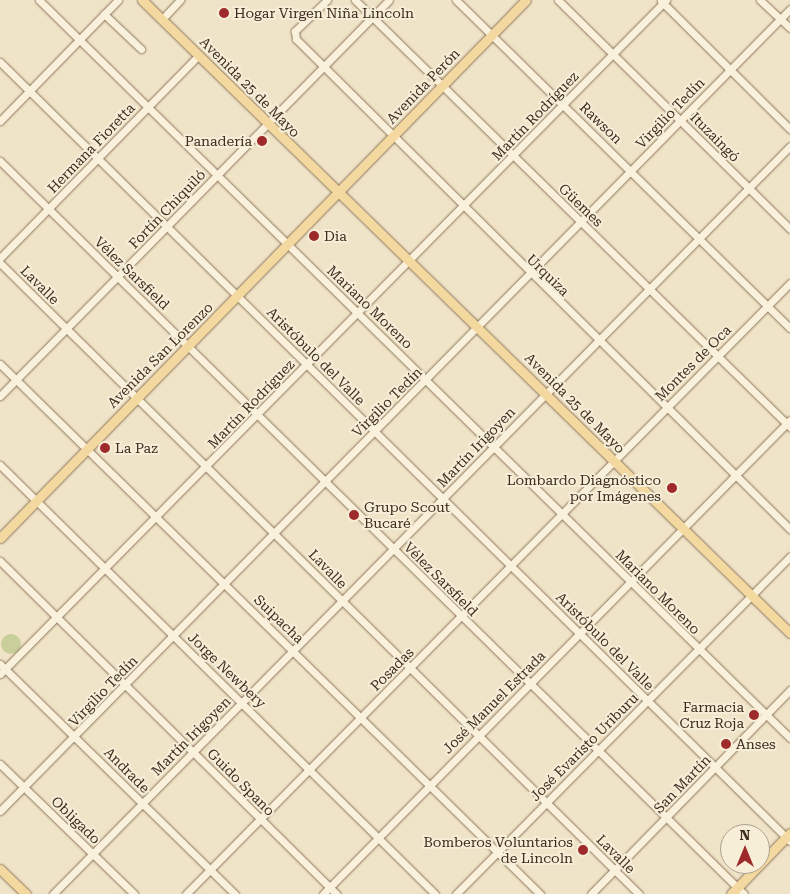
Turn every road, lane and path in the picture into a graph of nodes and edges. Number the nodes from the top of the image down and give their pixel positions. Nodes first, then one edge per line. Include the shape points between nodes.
1 (39, 0) edge
2 (118, 0) edge
3 (142, 0) edge
4 (150, 0) edge
5 (180, 0) edge
6 (327, 0) edge
7 (355, 0) edge
8 (388, 0) edge
9 (456, 0) edge
10 (526, 0) edge
11 (558, 0) edge
12 (760, 0) edge
13 (663, 1) edge
14 (790, 9) edge
15 (104, 14) junction
16 (166, 15) junction
17 (372, 17) junction
18 (780, 19) junction
19 (790, 28) edge
20 (491, 35) junction
21 (79, 40) junction
22 (141, 49) dead end
23 (201, 53) junction
24 (613, 54) junction
25 (0, 62) edge
26 (322, 68) junction
27 (729, 70) junction
28 (442, 86) junction
29 (30, 91) junction
30 (564, 104) junction
31 (149, 107) junction
32 (0, 121) edge
33 (681, 121) junction
34 (269, 122) junction
35 (790, 129) edge
36 (393, 137) junction
37 (790, 146) edge
38 (514, 156) junction
39 (97, 159) junction
40 (0, 161) edge
41 (632, 171) junction
42 (218, 175) junction
43 (749, 188) junction
44 (340, 192) junction
45 (464, 206) junction
46 (49, 210) junction
47 (581, 223) junction
48 (168, 227) junction
49 (790, 229) edge
50 (699, 237) junction
51 (288, 244) junction
52 (0, 258) edge
53 (409, 259) junction
54 (0, 263) edge
55 (530, 275) junction
56 (119, 276) junction
57 (790, 283) edge
58 (650, 289) junction
59 (238, 296) junction
60 (767, 306) junction
61 (358, 314) junction
62 (479, 328) junction
63 (790, 328) edge
64 (66, 330) junction
65 (599, 341) junction
66 (188, 346) junction
67 (717, 357) junction
68 (0, 364) edge
69 (308, 365) junction
70 (16, 380) junction
71 (427, 380) junction
72 (546, 392) junction
73 (0, 396) edge
74 (137, 398) junction
75 (666, 409) junction
76 (257, 415) junction
77 (789, 424) edge
78 (375, 432) junction
79 (494, 446) junction
80 (87, 448) junction
81 (616, 462) junction
82 (0, 465) edge
83 (208, 467) junction
84 (734, 475) junction
85 (324, 484) junction
86 (444, 498) junction
87 (36, 501) junction
88 (562, 514) junction
89 (157, 517) junction
90 (682, 528) junction
91 (790, 529) edge
92 (276, 534) junction
93 (0, 538) edge
94 (393, 550) junction
95 (790, 556) edge
96 (0, 561) edge
97 (511, 567) junction
98 (106, 569) junction
99 (630, 580) junction
100 (224, 584) junction
101 (750, 594) junction
102 (342, 602) junction
103 (461, 617) junction
104 (56, 619) junction
105 (580, 632) junction
106 (790, 633) edge
107 (174, 636) junction
108 (697, 649) junction
109 (294, 650) junction
110 (411, 668) junction
111 (2, 669) edge
112 (529, 685) junction
113 (124, 686) junction
114 (790, 690) edge
115 (647, 701) junction
116 (242, 702) junction
117 (766, 714) junction
118 (360, 719) junction
119 (479, 734) junction
120 (76, 737) junction
121 (790, 738) edge
122 (597, 751) junction
123 (194, 753) junction
124 (0, 764) edge
125 (715, 767) junction
126 (311, 769) junction
127 (429, 786) junction
128 (24, 788) junction
129 (547, 802) junction
130 (142, 803) junction
131 (0, 811) edge
132 (665, 819) junction
133 (260, 820) junction
134 (379, 837) junction
135 (789, 837) edge
136 (93, 853) junction
137 (498, 853) junction
138 (770, 855) edge
139 (0, 869) edge
140 (210, 870) junction
141 (614, 870) junction
142 (752, 874) edge
143 (330, 887) junction
144 (737, 892) edge
145 (26, 894) edge
146 (52, 894) edge
147 (134, 894) edge
148 (186, 894) edge
149 (235, 894) edge
150 (323, 894) edge
151 (337, 894) edge
152 (434, 894) edge
153 (456, 894) edge
154 (540, 894) edge
155 (590, 894) edge
156 (639, 894) edge

1 - 21 street, Mariano Moreno
2 - 15 street
3 - 23 main road, Avenida 25 de Mayo
4 - 16 main road, Avenida 25 de Mayo
5 - 16 street
6 - 26 street, Urquiza via 293,34
7 - 17 street, Güemes
8 - 17 street, Fortín Chiquiló
9 - 20 street, Rawson
10 - 20 main road, Avenida Perón
11 - 24 street, Ituzaingó
12 - 18 street
13 - 24 street, Martín Rodríguez
13 - 27 street
14 - 18 street, Virgilio Tedín
15 - 21 street
15 - 22 street
16 - 23 main road, Avenida 25 de Mayo
17 - 26 street, Fortín Chiquiló
17 - 28 street, Güemes
18 - 19 street
18 - 27 street, Virgilio Tedín
20 - 28 main road, Avenida Perón
20 - 30 street, Rawson
21 - 29 street
21 - 31 street, Mariano Moreno
23 - 31 street, Hermana Fioretta
23 - 34 main road, Avenida 25 de Mayo
24 - 30 street, Martín Rodríguez
24 - 33 street, Ituzaingó
25 - 29 street, Aristóbulo del Valle
26 - 34 street, Fortín Chiquiló
26 - 36 street, Urquiza
27 - 33 street, Virgilio Tedín
27 - 35 street
28 - 36 main road, Avenida Perón
28 - 38 street, Güemes
29 - 32 street
29 - 39 street, Aristóbulo del Valle
30 - 38 street, Martín Rodríguez
30 - 41 street, Rawson
31 - 39 street, Hermana Fioretta
31 - 42 street, Mariano Moreno
33 - 41 street, Virgilio Tedín
33 - 43 street, Ituzaingó
34 - 42 street, Fortín Chiquiló
34 - 44 main road, Avenida 25 de Mayo
36 - 44 main road, Avenida Perón
36 - 45 street, Urquiza
37 - 43 street, Martín Irigoyen
38 - 45 street, Martín Rodríguez
38 - 47 street, Güemes
39 - 46 street, Hermana Fioretta
39 - 48 street, Aristóbulo del Valle
40 - 46 street, Vélez Sarsfield
41 - 47 street, Virgilio Tedín
41 - 50 street, Rawson
42 - 48 street, Fortín Chiquiló
42 - 51 street, Mariano Moreno
43 - 49 street, Ituzaingó
43 - 50 street, Martín Irigoyen
44 - 51 main road, Avenida San Lorenzo
44 - 53 main road, Avenida 25 de Mayo
45 - 53 street, Martín Rodríguez
45 - 55 street, Urquiza
46 - 52 street, Hermana Fioretta
46 - 56 street, Vélez Sarsfield
47 - 55 street, Virgilio Tedín
47 - 58 street, Güemes
48 - 56 street, Fortín Chiquiló
48 - 59 street, Aristóbulo del Valle
50 - 58 street, Martín Irigoyen
50 - 60 street, Rawson
51 - 59 main road, Avenida San Lorenzo
51 - 61 street, Mariano Moreno
53 - 61 street, Martín Rodríguez
53 - 62 main road, Avenida 25 de Mayo
54 - 64 street, Lavalle
55 - 62 street, Virgilio Tedín
55 - 65 street, Urquiza
56 - 64 street, Fortín Chiquiló
56 - 66 street, Vélez Sarsfield
57 - 60 street, Montes de Oca
58 - 65 street, Martín Irigoyen
58 - 67 street, Güemes
59 - 66 main road, Avenida San Lorenzo
59 - 69 street, Aristóbulo del Valle
60 - 63 street, Rawson
60 - 67 street, Montes de Oca
61 - 69 street, Martín Rodríguez
61 - 71 street, Mariano Moreno
62 - 71 street, Virgilio Tedín
62 - 72 main road, Avenida 25 de Mayo
64 - 70 street, Fortín Chiquiló
64 - 74 street, Lavalle
65 - 72 street, Martín Irigoyen
65 - 75 street, Urquiza
66 - 74 main road, Avenida San Lorenzo
66 - 76 street, Vélez Sarsfield
67 - 75 street, Montes de Oca
67 - 77 street, Güemes
68 - 70 street, Suipacha
69 - 76 street, Martín Rodríguez
69 - 78 street, Aristóbulo del Valle
70 - 73 street, Fortín Chiquiló
70 - 80 street, Suipacha
71 - 78 street, Virgilio Tedín
71 - 79 street, Mariano Moreno
72 - 79 street, Martín Irigoyen
72 - 81 main road, Avenida 25 de Mayo
74 - 80 main road, Avenida San Lorenzo
74 - 83 street, Lavalle
75 - 81 street, Montes de Oca
75 - 84 street, Urquiza
76 - 83 street, Martín Rodríguez
76 - 85 street, Vélez Sarsfield
77 - 84 street, José Manuel Estrada
78 - 85 street, Virgilio Tedín
78 - 86 street, Aristóbulo del Valle
79 - 86 street, Martín Irigoyen
79 - 88 street, Mariano Moreno
80 - 87 main road, Avenida San Lorenzo
80 - 89 street, Suipacha
81 - 88 street, Posadas
81 - 90 main road, Avenida 25 de Mayo
82 - 87 street, Jorge Newbery
83 - 89 street, Martín Rodríguez
83 - 92 street, Lavalle
84 - 90 street, José Manuel Estrada
84 - 91 street, Urquiza
85 - 92 street, Virgilio Tedín
85 - 94 street, Vélez Sarsfield
86 - 94 street, Martín Irigoyen
86 - 97 street, Aristóbulo del Valle
87 - 93 main road, Avenida San Lorenzo
87 - 98 street, Jorge Newbery
88 - 97 street, Posadas
88 - 99 street, Mariano Moreno
89 - 98 street, Martín Rodríguez
89 - 100 street, Suipacha
90 - 99 street, José Manuel Estrada
90 - 101 main road, Avenida 25 de Mayo
92 - 100 street, Virgilio Tedín
92 - 102 street, Lavalle
94 - 102 street, Martín Irigoyen
94 - 103 street, Vélez Sarsfield
95 - 101 street, José Evaristo Uriburu
96 - 104 street, Guido Spano
97 - 103 street, Posadas
97 - 105 street, Aristóbulo del Valle
98 - 104 street, Martín Rodríguez
98 - 107 street, Jorge Newbery
99 - 105 street, José Manuel Estrada
99 - 108 street, Mariano Moreno
100 - 107 street, Virgilio Tedín
100 - 109 street, Suipacha
101 - 106 main road, Avenida 25 de Mayo
101 - 108 street, José Evaristo Uriburu
102 - 109 street, Martín Irigoyen
102 - 110 street, Lavalle
103 - 110 street, Posadas
103 - 112 street, Vélez Sarsfield
104 - 111 street, Martín Rodríguez
104 - 113 street, Guido Spano
105 - 112 street, José Manuel Estrada
105 - 115 street, Aristóbulo del Valle
107 - 113 street, Virgilio Tedín
107 - 116 street, Jorge Newbery
108 - 115 street, José Evaristo Uriburu
108 - 117 street, Mariano Moreno
109 - 116 street, Martín Irigoyen
109 - 118 street, Suipacha
110 - 118 street, Posadas
110 - 119 street, Lavalle
111 - 120 street, Andrade
112 - 119 street, José Manuel Estrada
112 - 122 street, Vélez Sarsfield
113 - 120 street, Virgilio Tedín
113 - 123 street, Guido Spano
114 - 117 street, San Martín
115 - 122 street, José Evaristo Uriburu
115 - 125 street, Aristóbulo del Valle
116 - 123 street, Martín Irigoyen
116 - 126 street, Jorge Newbery
117 - 121 street, Mariano Moreno
117 - 125 street, San Martín
118 - 126 street, Posadas
118 - 127 street, Suipacha
119 - 127 street, José Manuel Estrada
119 - 129 street, Lavalle
120 - 128 street, Virgilio Tedín
120 - 130 street, Andrade
122 - 129 street, José Evaristo Uriburu
122 - 132 street, Vélez Sarsfield
123 - 130 street, Martín Irigoyen
123 - 133 street, Guido Spano
124 - 128 street, Obligado
125 - 132 street, San Martín
125 - 135 street, Aristóbulo del Valle
126 - 133 street, Posadas
126 - 134 street, Jorge Newbery
127 - 134 street, José Manuel Estrada
127 - 137 street, Suipacha
128 - 131 street, Virgilio Tedín
128 - 136 street, Obligado
129 - 137 street, José Evaristo Uriburu
129 - 141 street, Lavalle
130 - 136 street, Martín Irigoyen
130 - 140 street, Andrade
132 - 141 street, San Martín
132 - 144 street, Vélez Sarsfield
133 - 140 street, Posadas
133 - 143 street, Guido Spano
134 - 143 street, José Manuel Estrada
134 - 152 street, Jorge Newbery
135 - 138 main road
136 - 146 street, Martín Irigoyen
136 - 147 street, Obligado
137 - 153 street, José Evaristo Uriburu
137 - 154 street, Suipacha
139 - 145 main road
140 - 148 street, Posadas
140 - 149 street, Andrade
141 - 155 street, San Martín
141 - 156 street, Lavalle
142 - 144 main road
143 - 150 street, José Manuel Estrada
143 - 151 street, Guido Spano

